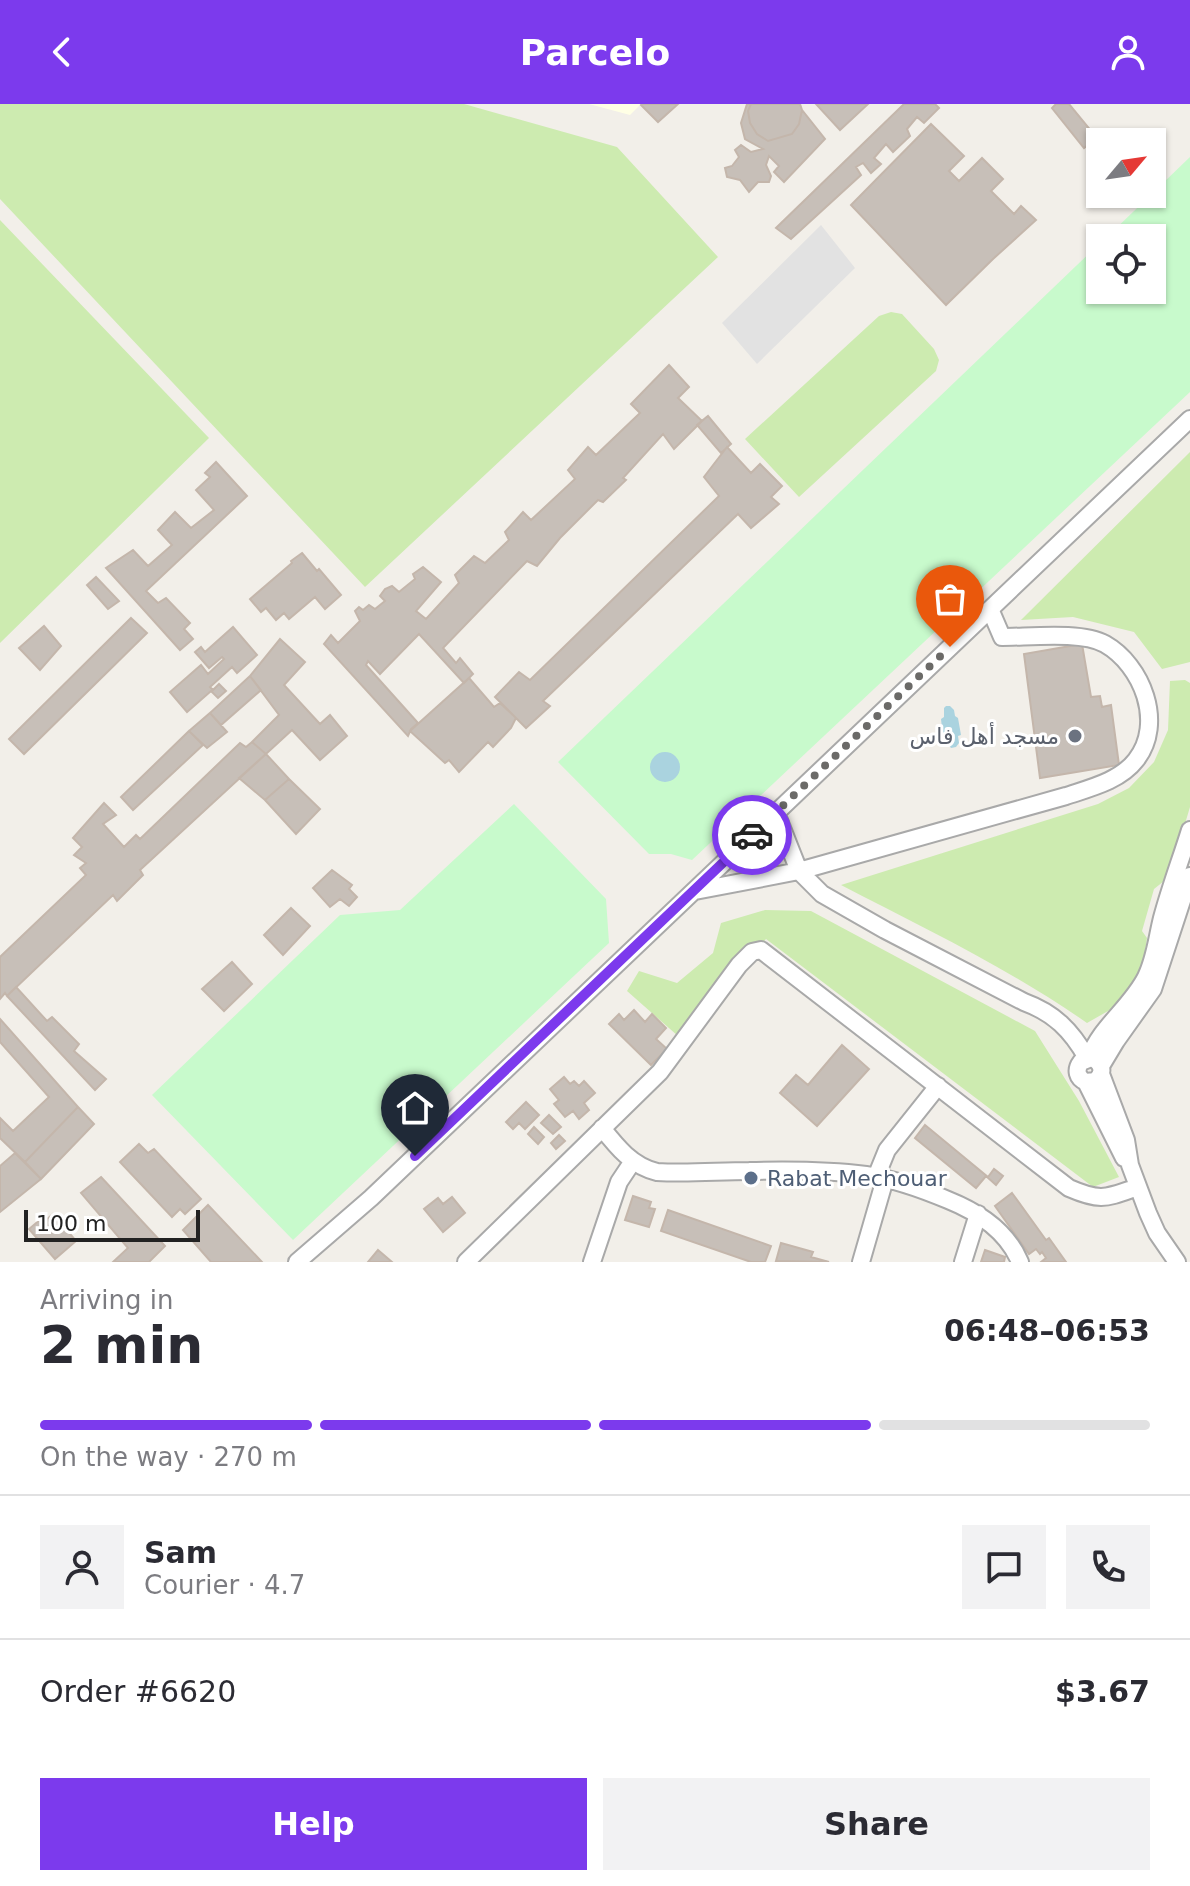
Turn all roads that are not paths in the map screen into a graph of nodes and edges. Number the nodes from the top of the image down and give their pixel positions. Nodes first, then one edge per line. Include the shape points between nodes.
1 (1190, 419) edge
2 (990, 609) junction
3 (776, 813) junction
4 (1190, 830) edge
5 (799, 871) junction
6 (1190, 876) edge
7 (693, 891) junction
8 (1090, 1067) junction
9 (938, 1086) junction
10 (602, 1128) junction
11 (633, 1161) junction
12 (880, 1178) junction
13 (1138, 1187) junction
14 (978, 1214) junction
15 (300, 1261) edge
16 (466, 1262) edge
17 (592, 1262) edge
18 (861, 1262) edge
19 (963, 1262) edge
20 (1020, 1262) edge
21 (1177, 1262) edge

1 - 2 street
2 - 3 street
2 - 5 street via 1002,637 1083,637 1103,643 1126,661 1147,702 1149,726 1137,759 1123,772 1066,796
3 - 5 street
3 - 7 street
4 - 8 street via 1146,976 1094,1046
5 - 7 street
5 - 8 street via 822,894 1024,1002
6 - 8 street via 1153,989
7 - 15 street
8 - 13 street
9 - 10 street via 757,950 739,965 660,1072
9 - 12 street via 887,1150
9 - 13 street via 1069,1188 1103,1198
10 - 11 street
10 - 16 street
11 - 12 street via 668,1173 793,1171
11 - 17 street via 619,1182
12 - 14 street
12 - 18 street
13 - 21 street via 1157,1233
14 - 19 street
14 - 20 street via 1000,1231

